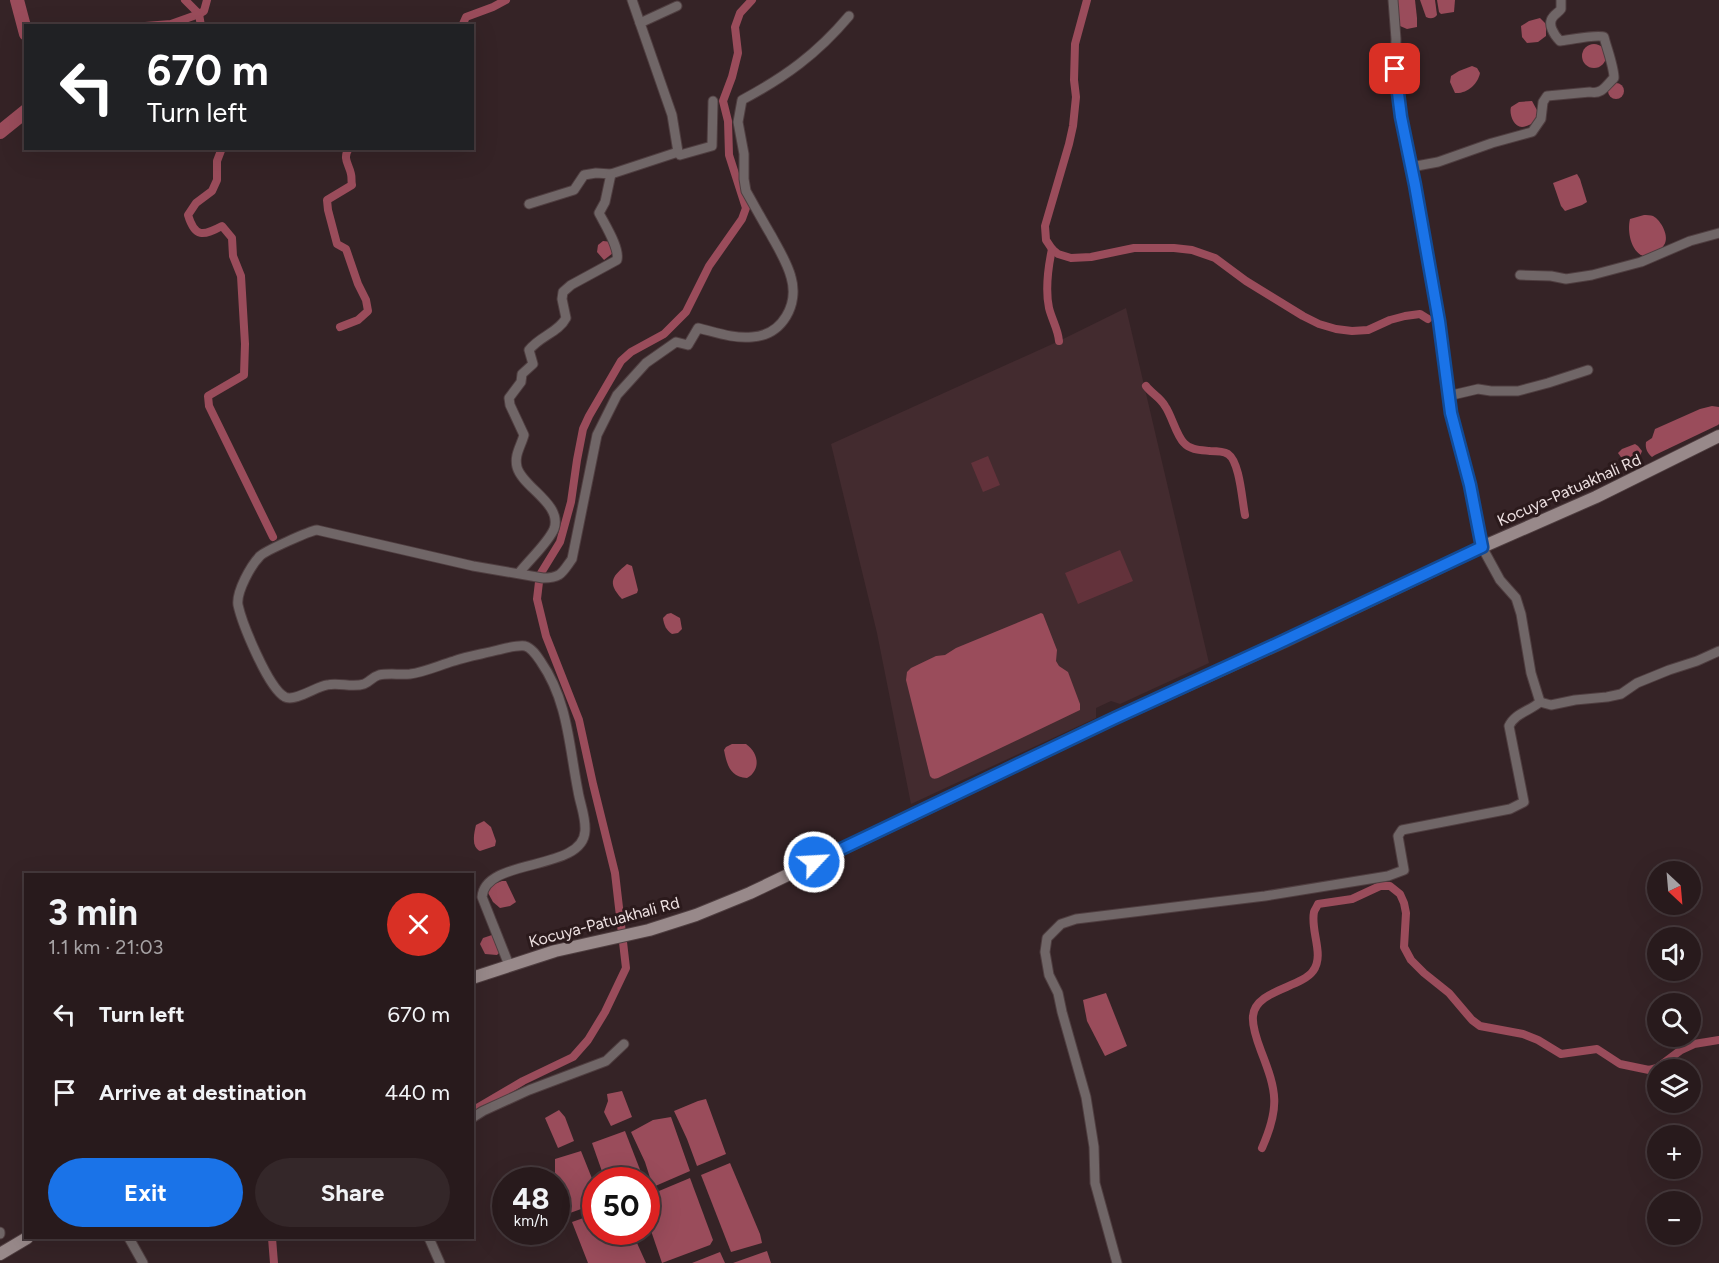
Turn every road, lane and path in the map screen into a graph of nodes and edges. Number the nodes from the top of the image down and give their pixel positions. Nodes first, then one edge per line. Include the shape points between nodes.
1 (632, 0) edge
2 (1393, 0) edge
3 (1561, 0) edge
4 (677, 6) dead end
5 (849, 16) dead end
6 (640, 23) junction
7 (713, 101) dead end
8 (678, 152) junction
9 (1411, 167) junction
10 (611, 174) junction
11 (529, 204) dead end
12 (1719, 233) edge
13 (1520, 275) dead end
14 (1588, 370) dead end
15 (1448, 396) junction
16 (1719, 436) edge
17 (1482, 547) junction
18 (523, 574) junction
19 (1719, 651) edge
20 (1540, 702) junction
21 (509, 965) junction
22 (474, 977) edge
23 (624, 1044) dead end
24 (474, 1117) edge
25 (25, 1239) edge
26 (130, 1239) edge
27 (429, 1239) edge
28 (0, 1254) edge
29 (143, 1263) edge
30 (440, 1263) edge
31 (1117, 1263) edge

1 - 6 street
2 - 9 street via 1395,69
3 - 9 street via 1561,9 1551,21 1553,34 1560,41 1604,37 1614,78 1597,94 1547,96 1541,119 1532,132
4 - 6 street
5 - 18 street via 802,63 742,100 738,122 746,191 790,275 793,299 786,318 771,331 754,338 698,328 688,345 675,342 646,363 617,395 597,435 572,560 554,578
6 - 8 street via 672,115
7 - 8 street via 712,146 680,155
8 - 10 street
9 - 15 street via 1439,321
10 - 11 street via 584,175 574,190
10 - 18 street via 599,213 617,249 618,261 563,292 566,318 529,350 533,364 509,398 524,435 516,465 556,519 547,541
12 - 13 street via 1641,262 1592,275 1566,279
14 - 15 street via 1518,391 1478,389
15 - 17 street
16 - 17 main road, Kocuya-Patuakhali Rd
17 - 20 street via 1500,580 1516,598
17 - 21 main road, Kocuya-Patuakhali Rd via 750,893 696,915
18 - 21 street via 317,530 260,555 246,575 237,601 260,663 285,697 325,685 363,685 378,675 411,674 504,649 524,646 534,652 555,686 569,732 585,834 582,844 572,851 497,877 483,890 482,897
19 - 20 street via 1637,683 1621,694 1551,705
20 - 31 street via 1512,719 1509,726 1524,802 1510,810 1402,830 1398,836 1404,870 1265,896 1076,919 1061,924 1047,938 1049,975 1058,993 1086,1096 1095,1183
21 - 22 main road, Kocuya-Patuakhali Rd
23 - 24 street via 606,1061 529,1090
25 - 28 main road
26 - 29 street
27 - 30 street

